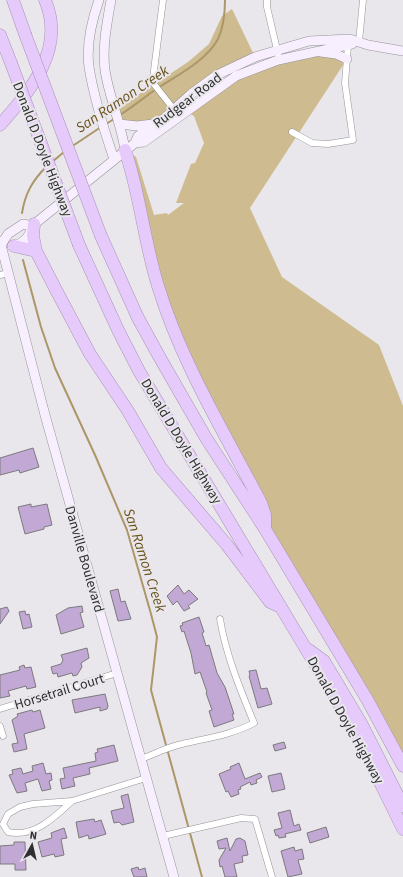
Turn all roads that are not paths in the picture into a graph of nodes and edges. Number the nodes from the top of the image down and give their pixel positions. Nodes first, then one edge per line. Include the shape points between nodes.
1 (12, 0) edge
2 (45, 0) edge
3 (99, 0) edge
4 (111, 0) edge
5 (163, 0) edge
6 (267, 0) edge
7 (363, 0) edge
8 (0, 35) edge
9 (360, 42) junction
10 (348, 45) junction
11 (403, 51) edge
12 (314, 52) junction
13 (278, 55) junction
14 (347, 59) junction
15 (173, 109) junction
16 (179, 116) junction
17 (2, 121) edge
18 (119, 124) junction
19 (160, 126) junction
20 (292, 132) dead end
21 (125, 150) junction
22 (114, 159) junction
23 (33, 225) junction
24 (1, 243) edge
25 (14, 246) junction
26 (36, 251) junction
27 (4, 274) edge
28 (265, 529) junction
29 (282, 607) junction
30 (220, 620) dead end
31 (306, 649) junction
32 (117, 674) junction
33 (0, 710) edge
34 (0, 726) edge
35 (3, 736) dead end
36 (141, 759) junction
37 (403, 766) edge
38 (146, 778) junction
39 (72, 801) junction
40 (403, 806) edge
41 (403, 828) edge
42 (163, 836) junction
43 (174, 877) edge
44 (272, 877) edge

1 - 28 highway, Donald D Doyle Highway, bridge via 101,236 131,305 206,438
2 - 17 highway via 52,25 52,42 47,58 29,90
3 - 22 main road via 92,20 89,66
4 - 18 main road via 104,47 105,70
5 - 15 street via 153,83
6 - 13 street
7 - 9 street
8 - 29 highway, Donald D Doyle Highway, bridge via 79,245 114,324 139,371
9 - 10 main road, Rudgear Road
9 - 11 main road, Rudgear Road
9 - 13 main road, Rudgear Road via 350,39 309,41
10 - 12 main road, Rudgear Road
10 - 14 street
12 - 13 main road, Rudgear Road
12 - 14 main road via 336,54
13 - 15 main road, Rudgear Road via 250,59 217,75
13 - 16 main road, Rudgear Road via 236,76
14 - 20 street via 345,83 353,140 328,144 312,143
15 - 16 street
15 - 19 main road, Rudgear Road
16 - 19 main road, Rudgear Road
18 - 19 main road
18 - 21 main road
19 - 21 main road, Rudgear Road via 138,136 135,143
21 - 22 main road, Rudgear Road
21 - 28 highway via 157,285 189,363 261,503 265,515
22 - 23 main road, Rudgear Road
23 - 24 main road, Rudgear Road via 23,224 8,234
23 - 25 main road, Rudgear Road via 26,239
23 - 26 highway
24 - 25 main road
24 - 27 main road, Danville Boulevard
25 - 26 highway
26 - 29 highway via 90,354 128,411 161,468 270,602
27 - 32 main road, Danville Boulevard
28 - 37 highway, Donald D Doyle Highway via 368,701
29 - 31 highway, Donald D Doyle Highway
30 - 36 street via 230,659 254,723 211,738 181,744
31 - 40 highway via 324,661 361,723
31 - 41 highway, Donald D Doyle Highway via 354,729
32 - 33 street, Horsetrail Court
32 - 36 main road, Danville Boulevard
34 - 35 street
36 - 38 main road, Danville Boulevard
38 - 39 street
38 - 42 main road, Danville Boulevard
39 - 39 street via 37,828 12,833 8,832 3,824 8,814 20,807
42 - 43 main road, Danville Boulevard
42 - 44 street via 241,818 255,819

